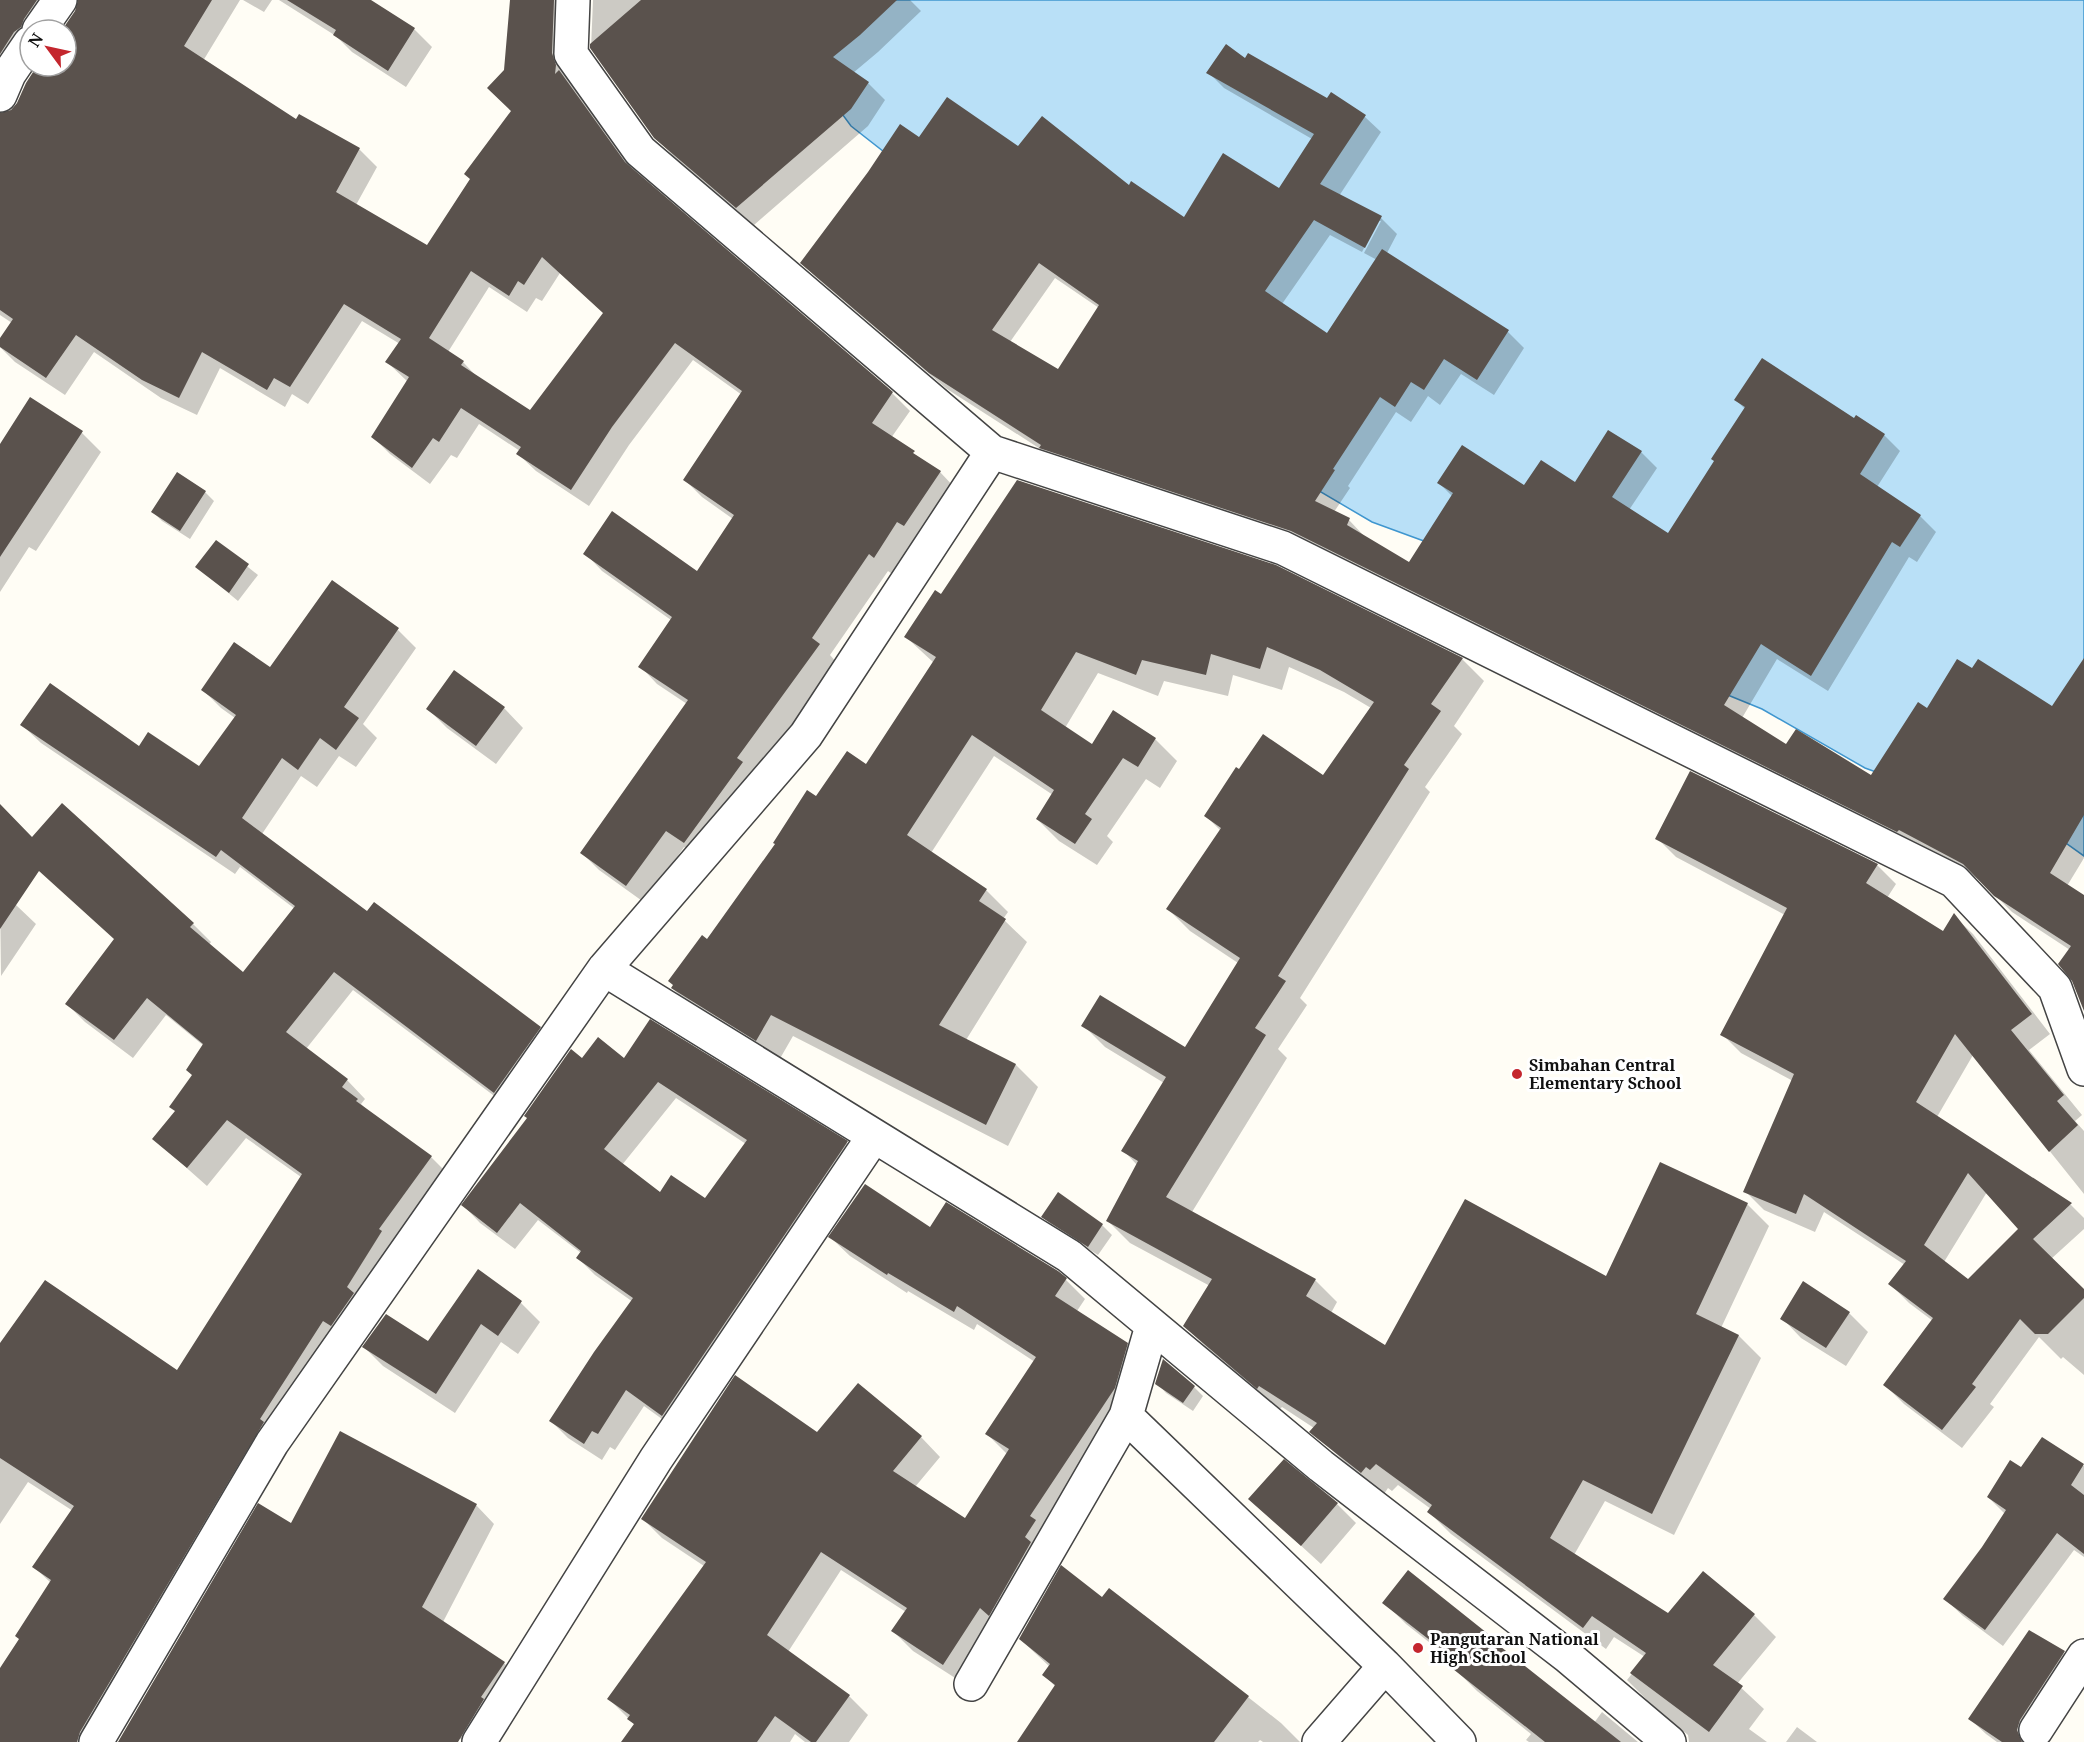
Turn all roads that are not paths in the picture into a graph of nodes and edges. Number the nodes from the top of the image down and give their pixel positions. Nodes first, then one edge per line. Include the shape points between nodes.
1 (60, 0) edge
2 (573, 0) edge
3 (47, 18) edge
4 (18, 59) edge
5 (3, 80) edge
6 (993, 452) junction
7 (604, 969) junction
8 (2084, 1069) edge
9 (874, 1136) junction
10 (1152, 1326) junction
11 (1126, 1416) junction
12 (2084, 1656) edge
13 (1385, 1666) junction
14 (970, 1684) dead end
15 (2036, 1730) dead end
16 (96, 1742) edge
17 (479, 1742) edge
18 (1319, 1742) edge
19 (1459, 1742) edge
20 (1669, 1742) edge

1 - 3 street
2 - 6 street via 571,54 640,151
4 - 5 street
6 - 7 street via 806,735
6 - 8 street via 1283,548 1954,881 2055,988
7 - 9 street
7 - 16 street via 272,1443
9 - 10 street via 1069,1256
9 - 17 street via 656,1460
10 - 11 street
10 - 20 street via 1321,1466 1567,1656
11 - 13 street
11 - 14 street
12 - 15 street
13 - 18 street
13 - 19 street

